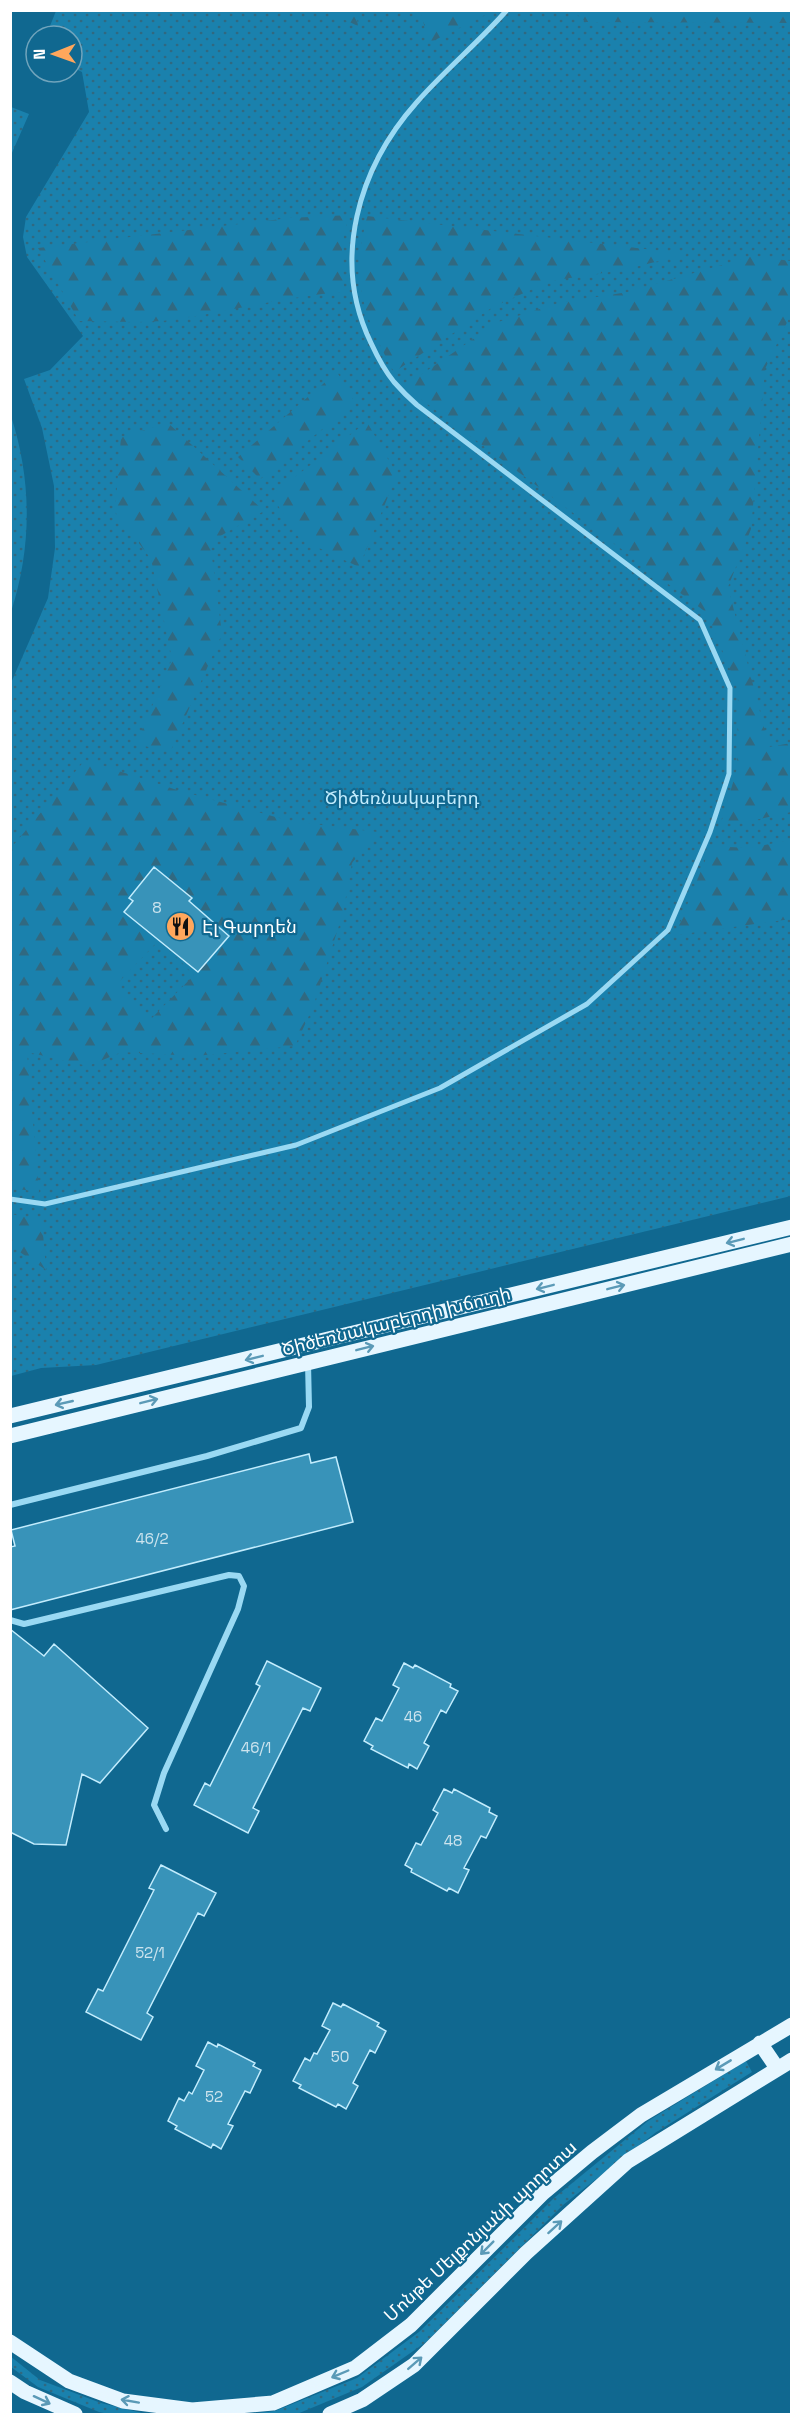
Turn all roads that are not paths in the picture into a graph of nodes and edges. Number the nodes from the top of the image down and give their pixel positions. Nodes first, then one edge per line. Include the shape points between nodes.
1 (507, 10) edge
2 (10, 1199) edge
3 (792, 1227) edge
4 (792, 1244) edge
5 (308, 1362) junction
6 (10, 1410) edge
7 (28, 1410) junction
8 (10, 1416) edge
9 (10, 1436) edge
10 (10, 1495) edge
11 (14, 1504) edge
12 (10, 1620) edge
13 (166, 1829) dead end
14 (792, 2025) edge
15 (760, 2043) junction
16 (792, 2060) edge
17 (777, 2068) junction
18 (10, 2342) edge
19 (10, 2382) edge
20 (75, 2415) edge
21 (330, 2415) edge

1 - 2 street via 416,102 377,163 363,194 352,238 352,282 361,322 393,381 417,405 700,620 730,688 729,774 710,832 668,930 587,1004 440,1088 296,1145 45,1204
3 -> 7 main road, Ծիծեռնակաբերդի խճուղի
5 -> 4 main road, Ծիծեռնակաբերդի խճուղի
9 -> 5 main road, Ծիծեռնակաբերդի խճուղի
5 - 11 street via 309,1407 301,1428 207,1456
6 - 7 main road
7 - 8 main road, Ծիծեռնակաբերդի խճուղի
10 - 11 street
12 - 13 street via 24,1624 229,1575 239,1576 244,1586 238,1609 164,1773 154,1805
14 - 15 main road, Մոնթե Մելքոնյանի պողոտա
15 - 17 main road
15 -> 18 main road, Մոնթե Մելքոնյանի պողոտա via 641,2115 592,2152 543,2193 411,2325 355,2368 273,2403 192,2410 123,2401 69,2381
16 - 17 main road
21 -> 17 main road via 362,2400 414,2365 526,2253 628,2161
19 -> 20 main road

